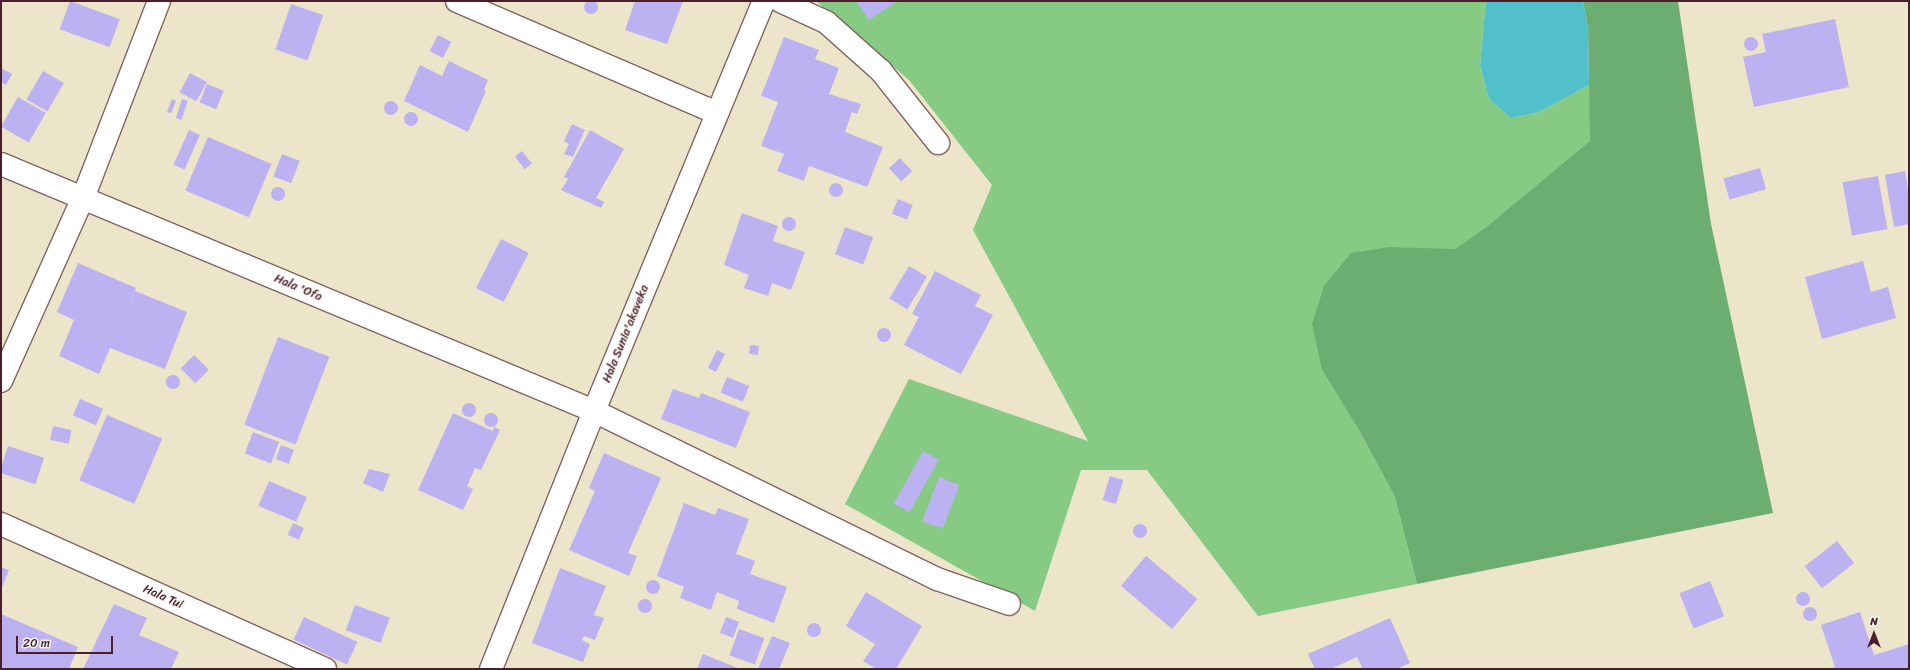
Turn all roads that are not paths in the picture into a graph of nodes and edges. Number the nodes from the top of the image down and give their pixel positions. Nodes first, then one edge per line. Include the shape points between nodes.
1 (159, 1) edge
2 (457, 1) edge
3 (764, 1) edge
4 (780, 1) edge
5 (717, 113) junction
6 (938, 143) dead end
7 (1, 164) edge
8 (83, 198) junction
9 (1, 381) edge
10 (594, 411) junction
11 (1, 524) edge
12 (1009, 604) dead end
13 (325, 669) edge
14 (491, 669) edge

1 - 8 street
2 - 5 street
3 - 5 street, Hala Sunia'akaveka
4 - 6 street via 826,22 881,71
5 - 10 street, Hala Sunia'akaveka
7 - 8 street, Hala 'Ofa
8 - 9 street
8 - 10 street, Hala 'Ofa
10 - 12 street, Hala 'Ofa via 937,579
10 - 14 street, Hala Sunia'akaveka
11 - 13 street, Hala Tui

